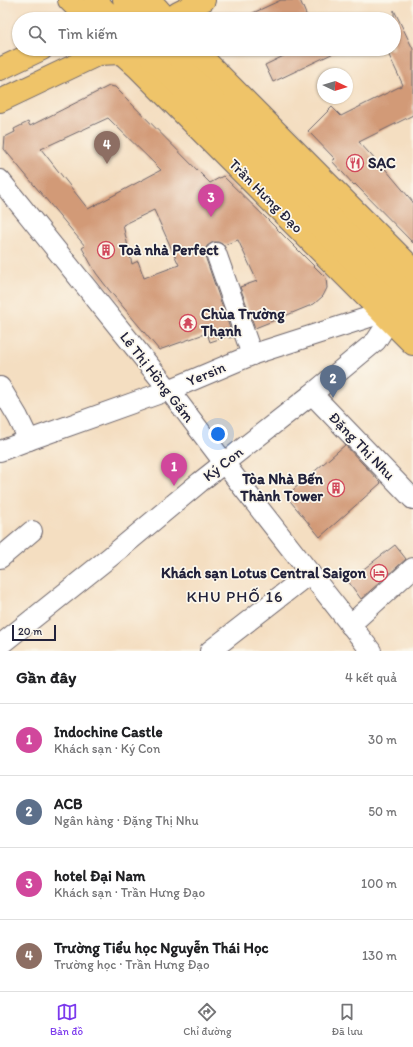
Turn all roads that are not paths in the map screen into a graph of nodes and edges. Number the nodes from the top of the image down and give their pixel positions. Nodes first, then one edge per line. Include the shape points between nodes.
1 (69, 0) edge
2 (96, 0) edge
3 (150, 0) edge
4 (81, 12) edge
5 (124, 12) edge
6 (161, 12) edge
7 (27, 56) edge
8 (95, 56) edge
9 (128, 56) edge
10 (152, 56) edge
11 (176, 56) edge
12 (195, 56) edge
13 (0, 69) edge
14 (201, 93) junction
15 (0, 101) edge
16 (253, 145) junction
17 (0, 180) edge
18 (341, 235) junction
19 (216, 253) dead end
20 (413, 269) edge
21 (401, 309) edge
22 (413, 344) edge
23 (252, 354) junction
24 (0, 390) edge
25 (168, 390) junction
26 (312, 394) junction
27 (29, 440) junction
28 (0, 451) edge
29 (224, 463) junction
30 (413, 498) edge
31 (32, 531) dead end
32 (0, 558) edge
33 (413, 568) edge
34 (310, 573) junction
35 (350, 625) junction
36 (0, 645) edge
37 (368, 650) edge
38 (210, 651) edge

1 - 4 main road
2 - 5 main road
3 - 6 main road
7 - 13 main road
8 - 15 main road
9 - 14 main road, Trần Hưng Đạo via 137,67
10 - 14 main road, Trần Hưng Đạo
11 - 14 main road, Trần Hưng Đạo
12 - 14 main road, Trần Hưng Đạo
14 - 16 main road, Trần Hưng Đạo
14 - 16 main road, Trần Hưng Đạo
16 - 18 main road, Trần Hưng Đạo
16 - 18 main road, Trần Hưng Đạo
17 - 25 street, Lê Thị Hồng Gấm
18 - 20 main road, Trần Hưng Đạo
18 - 21 main road, Trần Hưng Đạo
19 - 23 street
21 - 22 main road, Trần Hưng Đạo
21 - 23 street, Yersin
21 - 26 street, Ký Con via 376,341
23 - 25 street, Yersin
24 - 27 street via 18,417
25 - 27 street, Yersin
25 - 29 street, Lê Thị Hồng Gấm
26 - 29 street, Ký Con
26 - 30 street, Ðặng Thị Nhu
27 - 28 street, Yersin
29 - 34 street, Lê Thị Hồng Gấm
29 - 36 street, Ký Con
31 - 32 street
33 - 35 street
34 - 35 street, Lê Thị Hồng Gấm
34 - 38 street
35 - 37 street, Lê Thị Hồng Gấm

